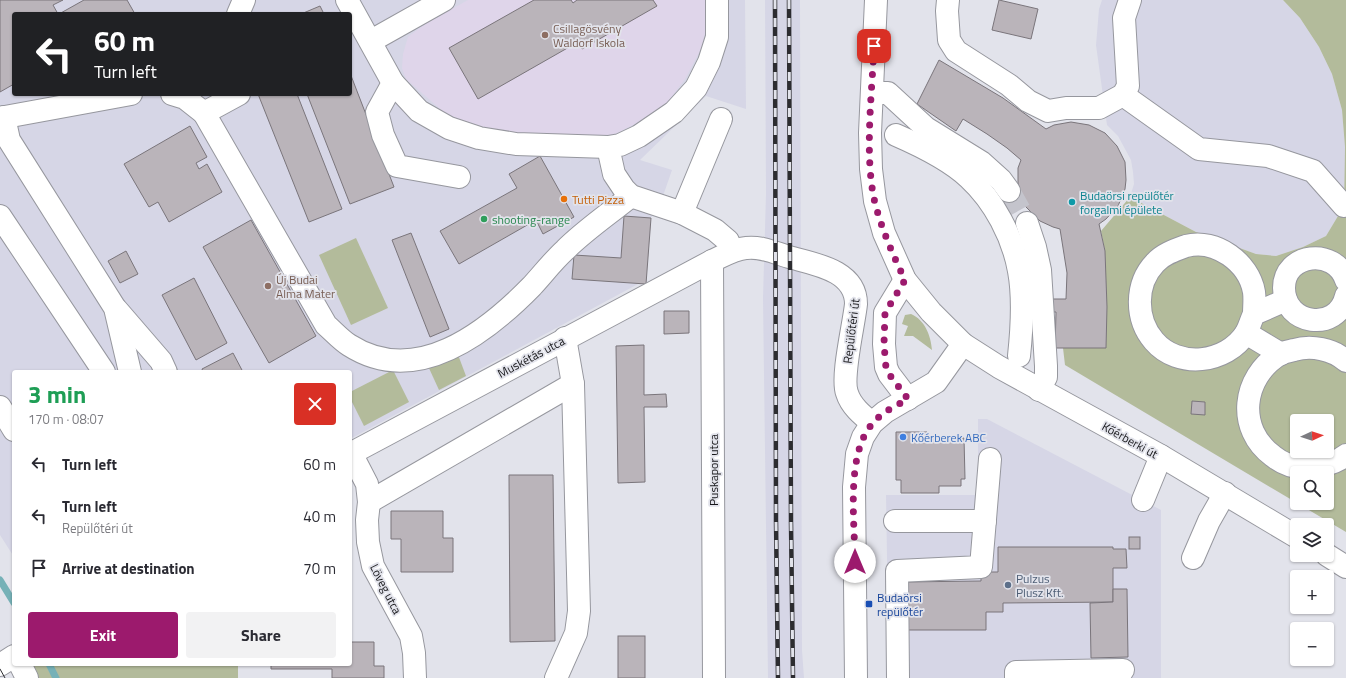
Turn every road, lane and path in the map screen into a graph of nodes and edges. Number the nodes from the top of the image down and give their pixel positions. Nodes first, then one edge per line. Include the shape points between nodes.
1 (244, 0) edge
2 (347, 0) edge
3 (443, 0) edge
4 (717, 0) edge
5 (876, 0) edge
6 (948, 0) edge
7 (1130, 0) edge
8 (239, 12) edge
9 (371, 41) junction
10 (393, 83) junction
11 (872, 93) junction
12 (1123, 95) junction
13 (120, 96) edge
14 (178, 96) edge
15 (235, 96) edge
16 (204, 113) junction
17 (2, 117) edge
18 (721, 119) dead end
19 (896, 135) dead end
20 (608, 147) junction
21 (459, 177) dead end
22 (1009, 191) tunnel mouth
23 (631, 196) junction
24 (1344, 206) dead end
25 (682, 213) junction
26 (0, 216) edge
27 (1027, 223) tunnel mouth
28 (732, 251) junction
29 (712, 261) junction
30 (905, 280) junction
31 (1346, 280) edge
32 (1346, 296) edge
33 (1286, 300) junction
34 (115, 308) junction
35 (1250, 323) junction
36 (565, 338) junction
37 (963, 344) junction
38 (1281, 354) junction
39 (1019, 356) dead end
40 (1346, 361) edge
41 (103, 370) edge
42 (130, 370) edge
43 (165, 370) edge
44 (573, 384) junction
45 (1039, 390) junction
46 (908, 399) junction
47 (0, 407) edge
48 (872, 423) junction
49 (12, 427) edge
50 (352, 453) edge
51 (1346, 455) edge
52 (352, 456) edge
53 (1161, 456) junction
54 (990, 459) dead end
55 (1225, 493) junction
56 (1143, 500) dead end
57 (369, 502) junction
58 (895, 521) dead end
59 (985, 521) junction
60 (1290, 533) edge
61 (1193, 558) dead end
62 (1334, 559) edge
63 (1346, 567) edge
64 (12, 657) edge
65 (0, 665) edge
66 (21, 666) edge
67 (1123, 670) dead end
68 (1076, 675) edge
69 (27, 678) edge
70 (415, 678) edge
71 (556, 678) edge
72 (714, 678) edge
73 (856, 678) edge
74 (898, 678) edge
75 (1016, 678) edge

1 - 8 street
2 - 9 street
3 - 9 street
4 - 20 street via 717,37 709,62 696,88 674,112 639,136 620,145
5 - 11 street
6 - 12 street via 949,40 956,51 1048,111 1099,108
7 - 12 street via 1124,18 1128,86
9 - 10 street
10 - 20 street via 419,111 449,128 479,138 516,144
10 - 21 street via 377,112 382,135 397,166
11 - 22 street via 888,93 926,128 981,162
11 - 30 street via 870,133 875,201 884,233
12 - 24 street via 1199,149 1268,156 1313,170
13 - 17 street
14 - 16 street
15 - 16 street
16 - 23 street via 326,325 349,345 372,356 393,361 418,360 438,354 469,338 520,297 564,250
17 - 34 street via 9,140
18 - 25 street
19 - 39 street via 955,167 969,178 989,200 1001,219 1016,256 1019,271 1022,327
20 - 23 street via 614,174
23 - 25 street
25 - 28 street via 715,230 728,241
26 - 41 street
27 - 45 street via 1040,270 1046,377
28 - 29 street, Repülőtéri út
28 - 48 street, Repülőtéri út via 759,248 827,268 839,274 851,286 856,295 856,304 845,377 846,392 852,404
29 - 36 street, Muskétás utca
29 - 72 street, Puskapor utca
30 - 37 street via 931,312
30 - 46 street via 885,313 884,344 886,368
31 - 33 street via 1339,268 1329,260 1318,257 1305,259 1294,266 1287,276 1284,288
32 - 33 street via 1337,312 1327,319 1315,321 1303,318
33 - 35 street
34 - 42 street
34 - 43 street via 161,361
35 - 35 street via 1254,292 1246,272 1232,257 1213,247 1192,245 1172,250 1155,263 1144,281 1139,302 1143,323 1154,341 1171,354 1191,360 1212,358 1231,349
35 - 38 street
36 - 44 street
36 - 50 street, Muskétás utca
37 - 45 street, Kőérberki út
37 - 46 street via 939,379
38 - 40 street via 1302,347 1324,350
38 - 51 street via 1263,367 1252,386 1248,408 1252,430 1264,449 1282,463 1303,468 1325,466
44 - 57 street
44 - 71 street via 579,622
45 - 53 street, Kőérberki út
46 - 48 street
47 - 49 street
48 - 73 street via 863,437 857,454 854,488
52 - 57 street, Löveg utca via 367,484
53 - 55 street, Kőérberki út
53 - 56 street
54 - 59 street
55 - 60 street, Kőérberki út
55 - 61 street
57 - 70 street, Löveg utca via 368,542 373,566 411,636
58 - 59 street
59 - 74 street via 980,567 897,571
62 - 63 street
64 - 65 street
66 - 69 street
67 - 68 street
68 - 75 street via 1016,672

